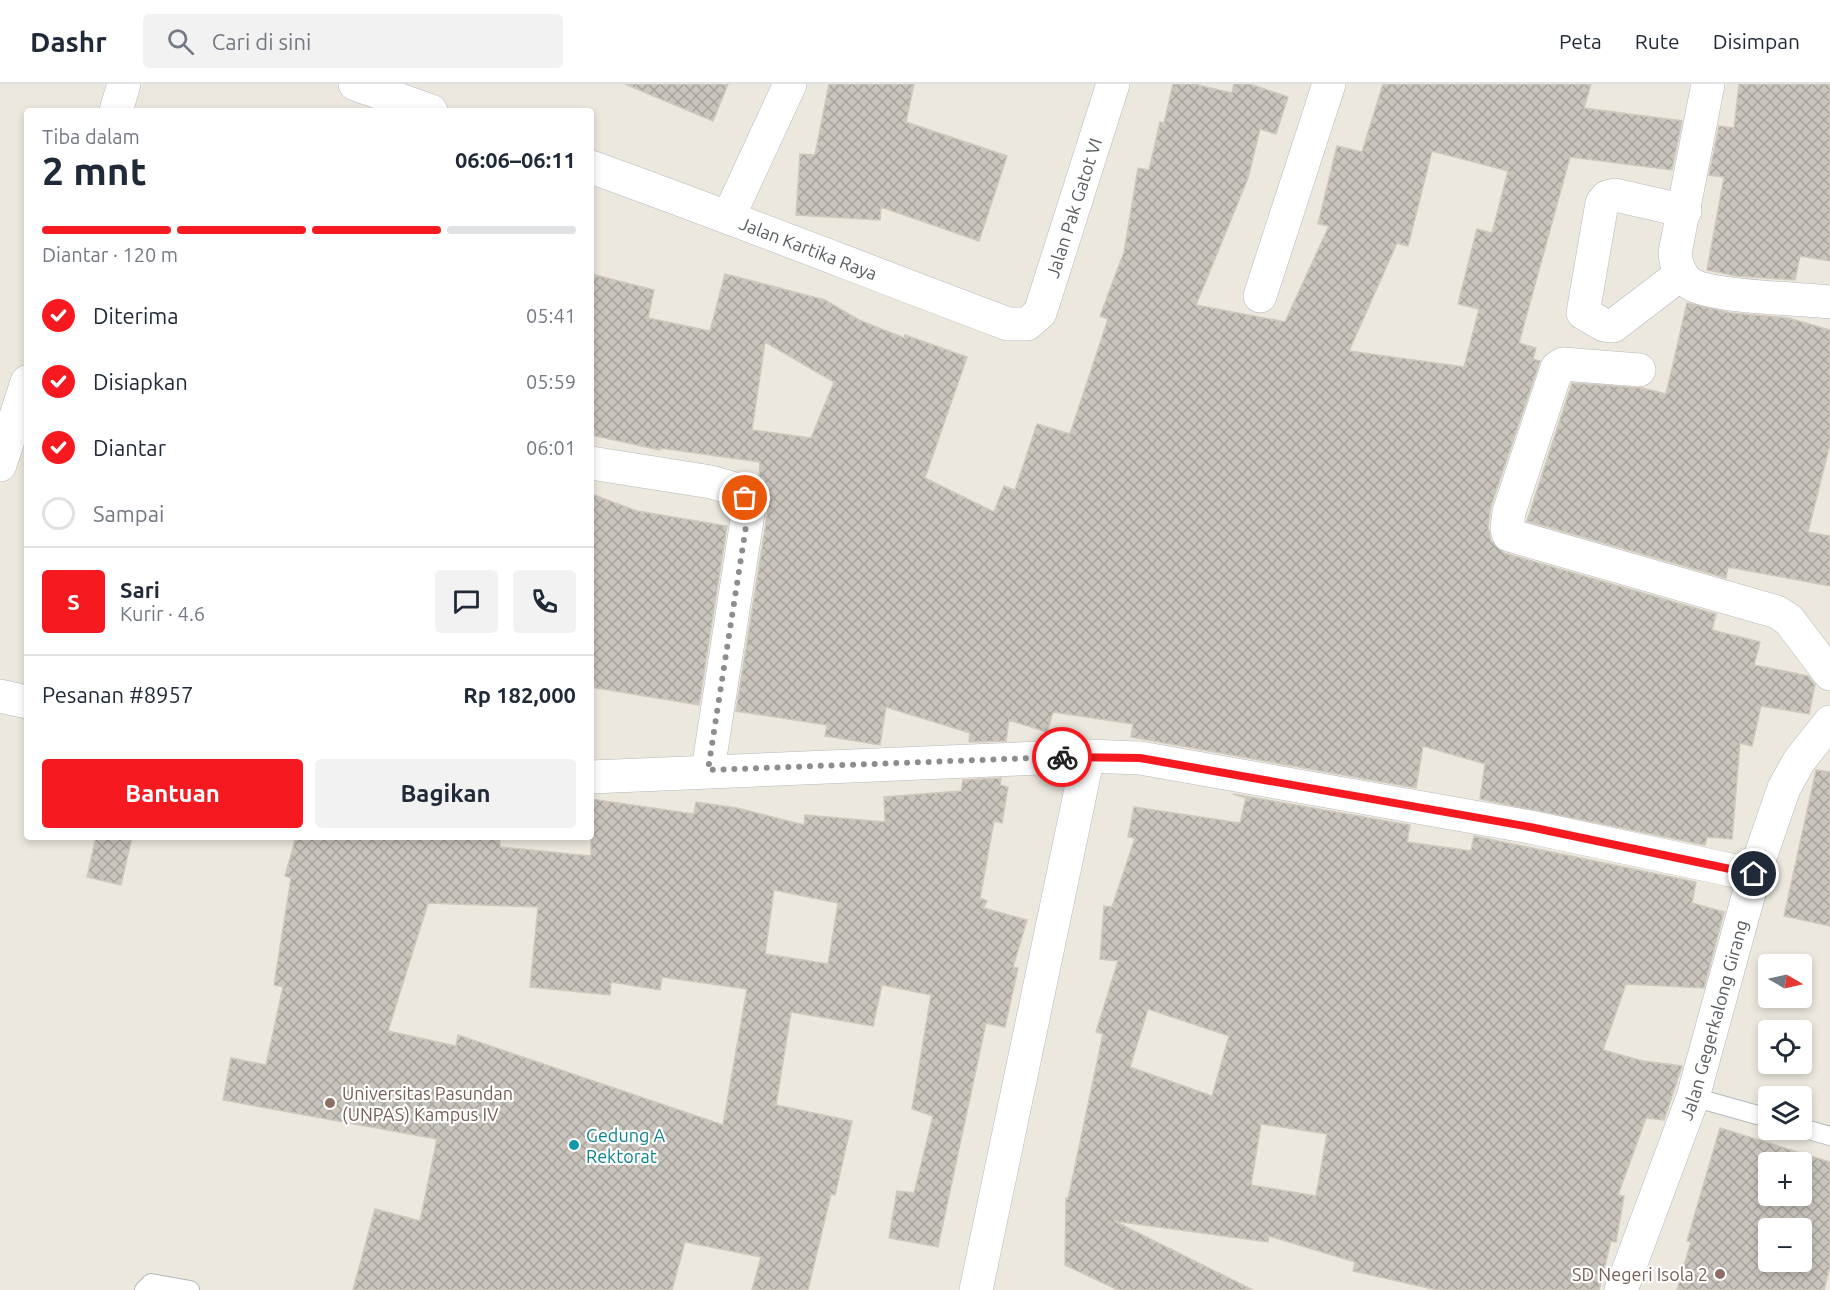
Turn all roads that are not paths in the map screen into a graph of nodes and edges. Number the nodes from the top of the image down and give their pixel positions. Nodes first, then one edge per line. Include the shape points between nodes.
1 (124, 84) edge
2 (790, 84) edge
3 (1113, 84) edge
4 (1329, 84) edge
5 (1708, 84) edge
6 (368, 86) edge
7 (117, 108) edge
8 (423, 108) edge
9 (594, 168) edge
10 (1685, 211) junction
11 (729, 216) junction
12 (1681, 274) junction
13 (1260, 296) dead end
14 (1830, 302) edge
15 (1027, 324) joint
16 (1639, 370) dead end
17 (24, 391) edge
18 (594, 463) edge
19 (0, 465) edge
20 (1830, 674) edge
21 (0, 696) edge
22 (24, 701) edge
23 (1830, 722) edge
24 (1088, 756) junction
25 (708, 770) junction
26 (594, 777) edge
27 (1754, 874) junction
28 (1693, 1097) junction
29 (1758, 1115) edge
30 (1812, 1131) edge
31 (1830, 1136) edge
32 (144, 1290) edge
33 (190, 1290) edge
34 (975, 1290) edge
35 (1621, 1290) edge

1 - 7 street
2 - 11 street
3 - 15 street, Jalan Pak Gatot VI via 1040,313
4 - 13 street
5 - 10 street
6 - 8 street
9 - 11 street, Jalan Kartika Raya
10 - 12 street via 1675,253
10 - 12 street via 1615,195 1607,197 1602,203 1583,313 1604,326 1613,326
11 - 15 street, Jalan Kartika Raya via 1008,324
12 - 14 street via 1689,283 1715,291
16 - 20 street via 1563,364 1557,368 1509,512 1509,535 1777,612 1789,620
17 - 19 street
18 - 25 street via 711,482 735,489 749,507
21 - 22 street
23 - 27 street, Jalan Gegerkalong Girang via 1798,762 1784,788
24 - 25 street
24 - 27 street via 1140,758 1530,827
24 - 34 street
25 - 26 street
27 - 28 street, Jalan Gegerkalong Girang
28 - 29 lane
28 - 35 street, Jalan Gegerkalong Girang
30 - 31 lane
32 - 33 lane via 151,1283

